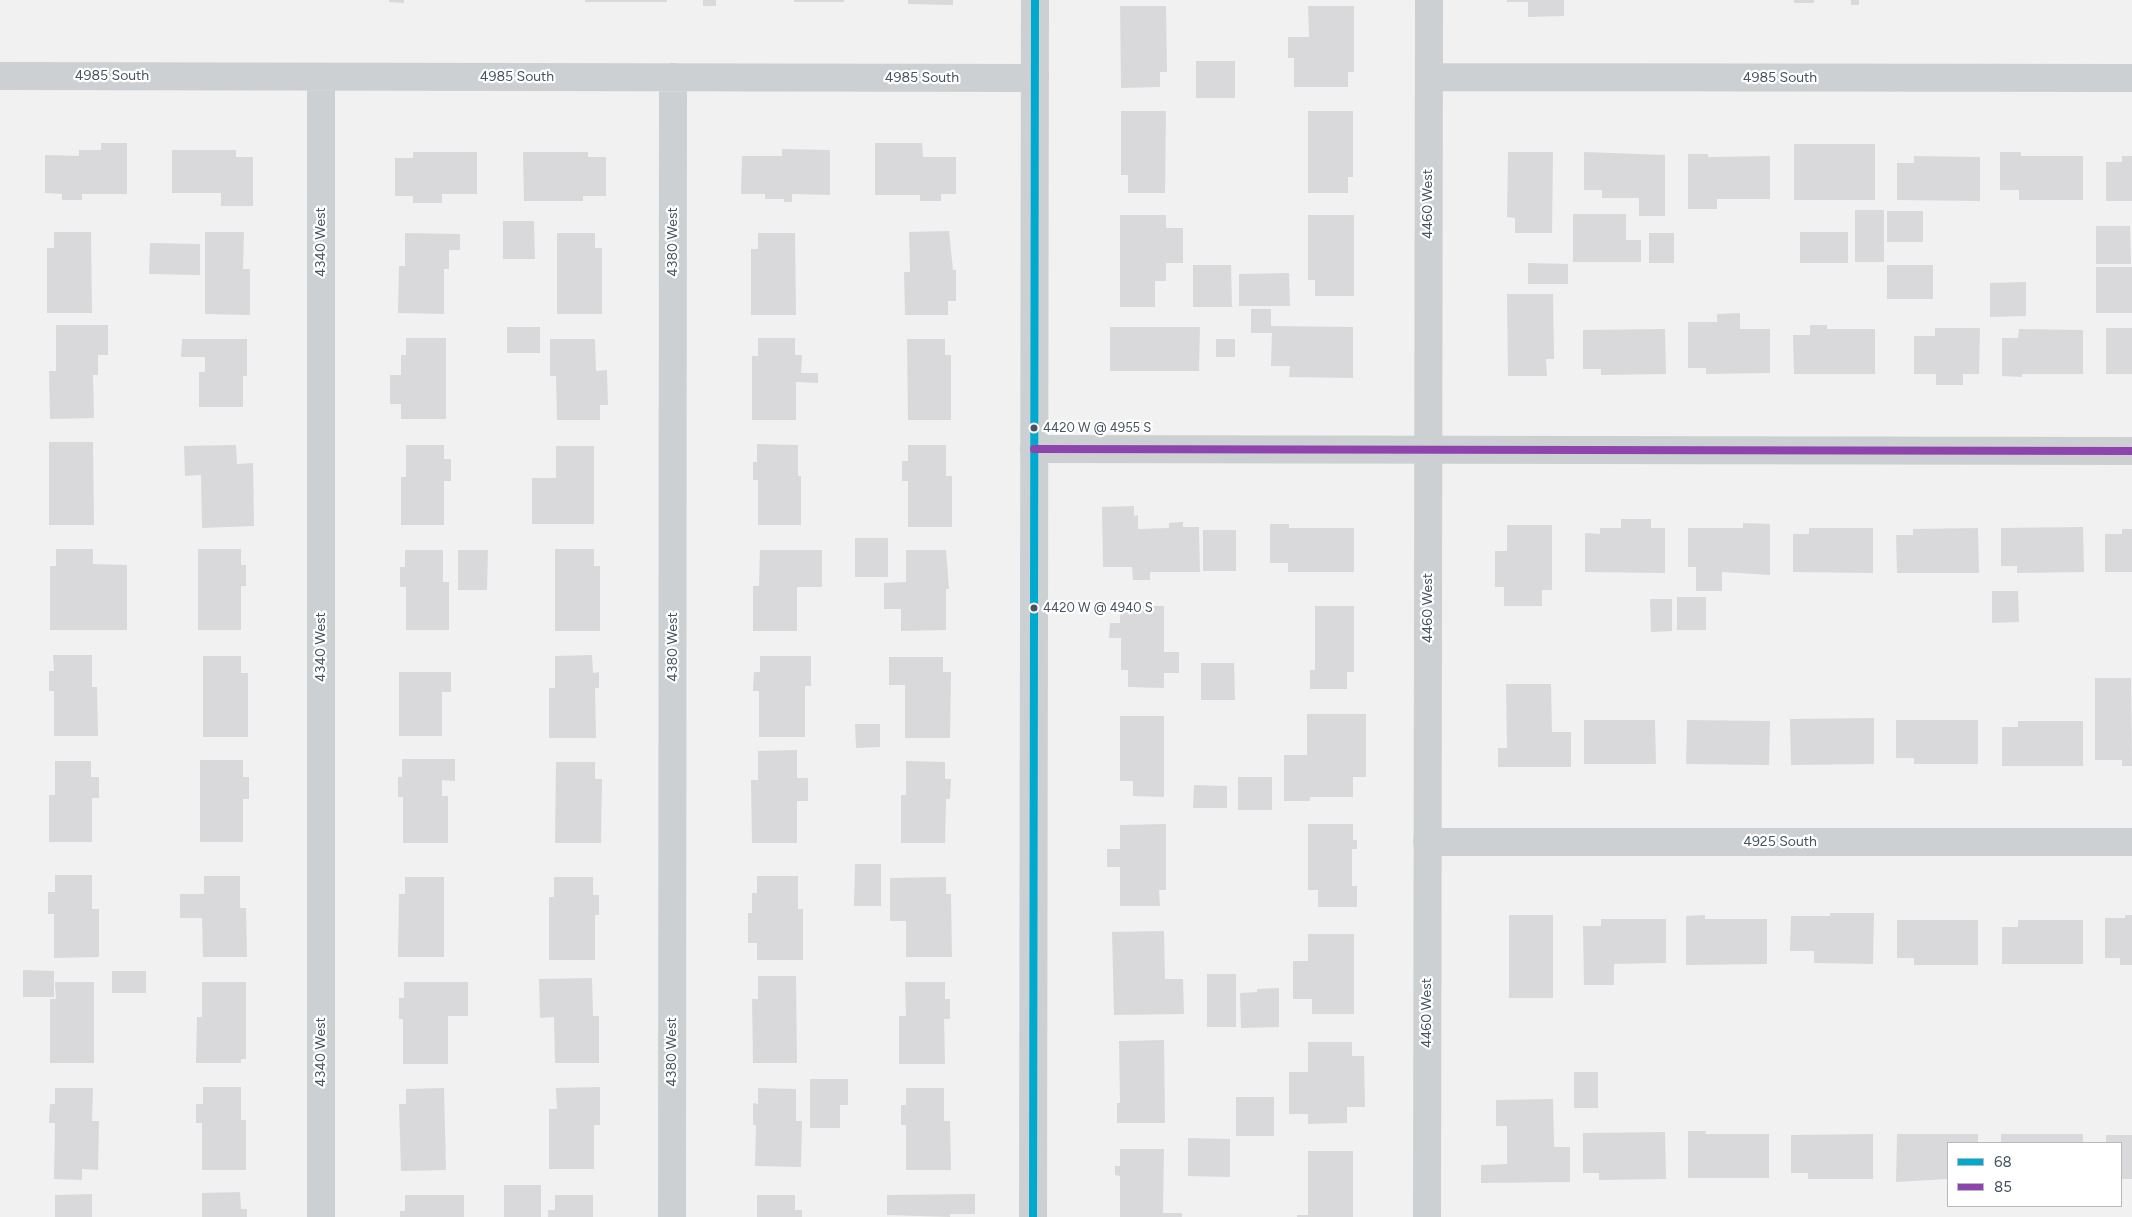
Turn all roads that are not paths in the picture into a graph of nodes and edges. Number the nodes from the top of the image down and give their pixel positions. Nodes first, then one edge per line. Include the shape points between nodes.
1 (1035, 0) edge
2 (1429, 0) edge
3 (0, 76) edge
4 (321, 77) junction
5 (673, 77) junction
6 (1429, 77) junction
7 (1035, 78) junction
8 (2132, 78) edge
9 (1034, 449) junction
10 (1428, 450) junction
11 (2132, 451) edge
12 (1427, 842) junction
13 (2132, 842) edge
14 (321, 1217) edge
15 (672, 1217) edge
16 (1033, 1217) edge
17 (1427, 1217) edge

1 - 7 street
2 - 6 street, 4460 West
3 - 4 street, 4985 South
4 - 5 street, 4985 South
4 - 14 street, 4340 West
5 - 7 street, 4985 South
5 - 15 street, 4380 West
6 - 8 street, 4985 South
6 - 10 street, 4460 West
7 - 9 street
9 - 10 street
9 - 16 street
10 - 11 street
10 - 12 street, 4460 West
12 - 13 street, 4925 South
12 - 17 street, 4460 West

